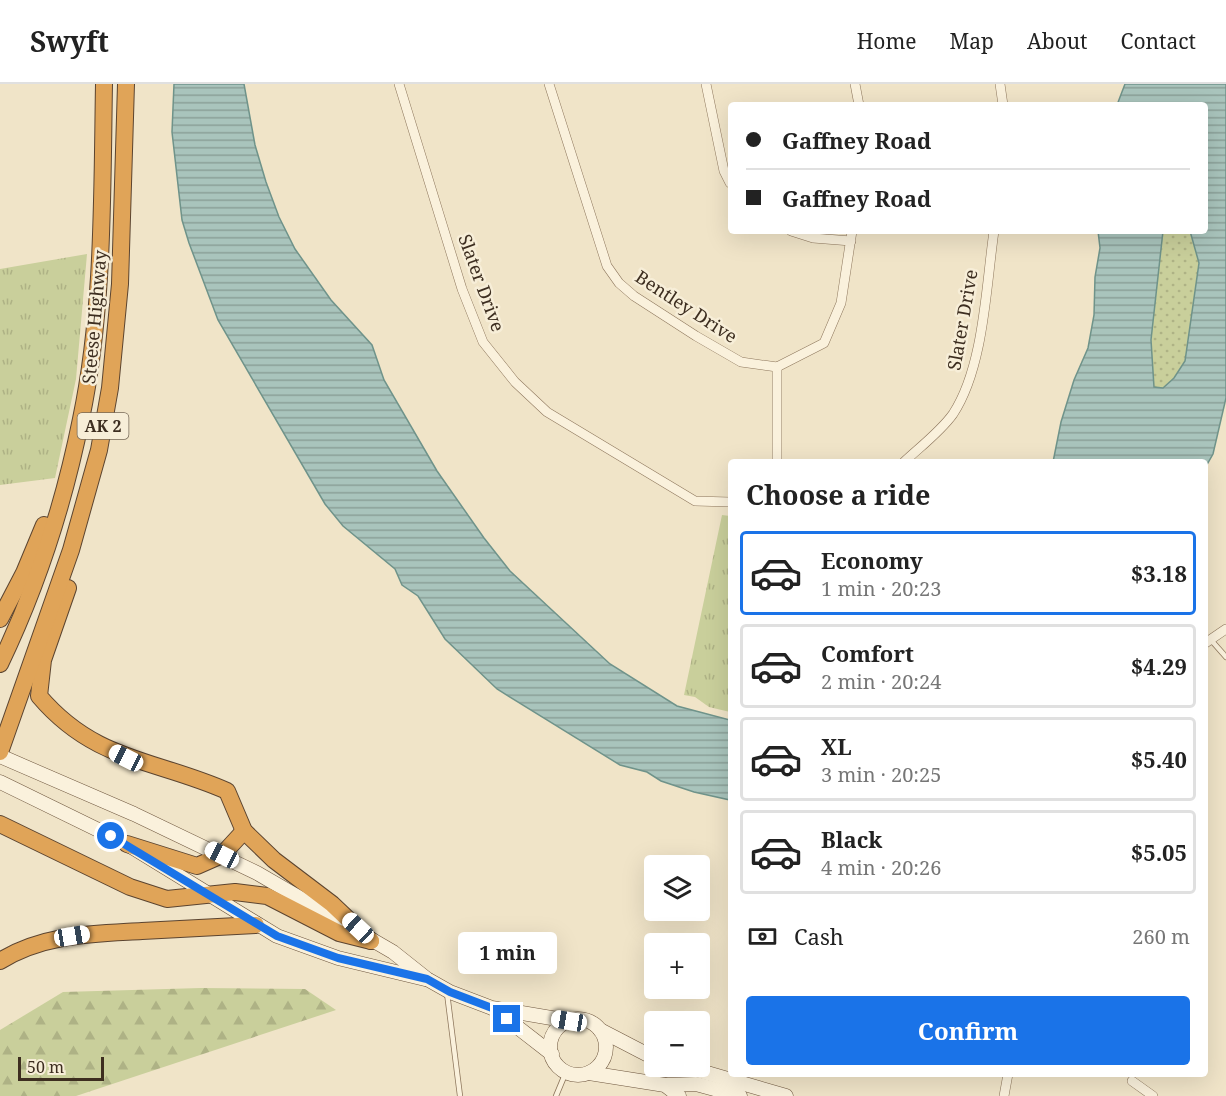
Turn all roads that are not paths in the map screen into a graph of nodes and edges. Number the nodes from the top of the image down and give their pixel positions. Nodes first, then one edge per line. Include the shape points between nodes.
1 (104, 84) edge
2 (126, 84) edge
3 (399, 84) edge
4 (549, 84) edge
5 (706, 84) edge
6 (855, 84) edge
7 (1000, 84) edge
8 (858, 102) edge
9 (1003, 102) edge
10 (728, 179) edge
11 (801, 234) edge
12 (994, 234) edge
13 (852, 236) edge
14 (777, 367) junction
15 (99, 450) junction
16 (72, 458) junction
17 (777, 459) edge
18 (907, 459) edge
19 (728, 502) edge
20 (0, 619) edge
21 (1226, 629) edge
22 (1208, 642) edge
23 (1226, 657) edge
24 (0, 664) edge
25 (0, 754) edge
26 (0, 782) edge
27 (0, 824) edge
28 (244, 831) junction
29 (127, 844) junction
30 (222, 855) junction
31 (208, 895) junction
32 (256, 925) junction
33 (371, 941) junction
34 (0, 961) edge
35 (427, 979) junction
36 (447, 990) junction
37 (492, 1008) junction
38 (569, 1021) junction
39 (600, 1030) junction
40 (644, 1053) edge
41 (552, 1054) junction
42 (566, 1072) junction
43 (589, 1073) junction
44 (710, 1074) edge
45 (1007, 1077) edge
46 (1131, 1081) dead end
47 (664, 1085) junction
48 (460, 1096) edge
49 (556, 1096) edge
50 (679, 1096) edge
51 (740, 1096) edge
52 (786, 1096) edge
53 (1004, 1096) edge
54 (1153, 1096) edge

1 - 16 highway, Steese Highway / AK 2 via 98,294 82,418
2 - 15 highway, Steese Highway / AK 2 via 120,284 110,388
3 - 19 street, Slater Drive via 462,289 483,342 515,382 547,412 695,501
4 - 14 street, Bentley Drive via 607,266 619,283 687,331 741,362
5 - 10 street
6 - 8 street
7 - 9 street
11 - 13 street via 813,238
12 - 18 street, Slater Drive via 968,383 953,414
13 - 14 street via 841,303 824,342
14 - 17 street
15 - 25 highway, Steese Highway / AK 2 via 71,550
15 - 28 highway via 82,545 44,660 39,696 82,736 126,758 227,791
16 - 20 highway via 24,573
16 - 24 highway, Steese Highway / AK 2 via 44,557
21 - 22 street
22 - 23 lane
25 - 30 main road
26 - 29 main road
27 - 31 highway via 130,887 167,899
28 - 30 highway
28 - 33 highway via 274,861 332,904
29 - 30 highway via 197,866
29 - 31 main road
30 - 33 main road
31 - 32 main road
31 - 33 highway via 235,892 267,896 339,933
32 - 34 highway via 89,933 55,939
32 - 35 main road via 338,958
33 - 35 main road via 393,952
35 - 36 main road
36 - 37 main road
36 - 48 lane
37 - 38 main road
37 - 41 main road
38 - 39 main road via 584,1020
38 - 41 main road via 556,1031
39 - 40 main road
39 - 43 main road via 606,1043 605,1055
41 - 42 main road
42 - 43 main road
42 - 49 lane
43 - 47 main road
44 - 52 main road
45 - 53 street
46 - 54 street
47 - 50 main road
47 - 51 main road via 696,1084

